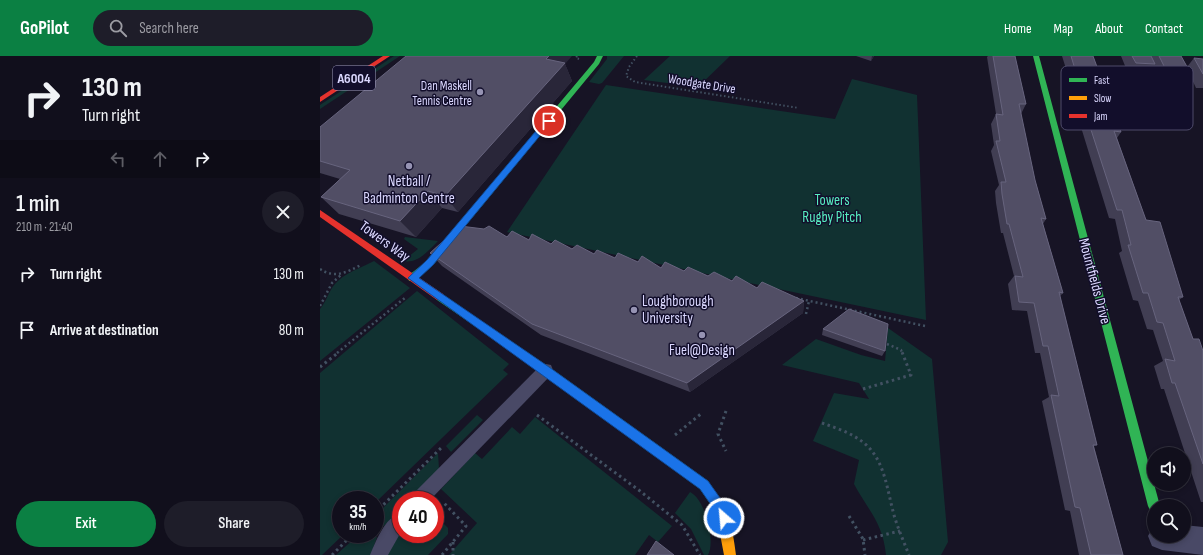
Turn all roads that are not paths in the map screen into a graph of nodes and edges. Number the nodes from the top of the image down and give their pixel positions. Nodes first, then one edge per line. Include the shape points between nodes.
1 (387, 56) edge
2 (600, 56) edge
3 (1036, 56) edge
4 (320, 100) edge
5 (320, 213) edge
6 (412, 278) junction
7 (546, 370) junction
8 (427, 491) edge
9 (1152, 499) edge
10 (392, 529) edge
11 (1191, 540) edge
12 (1203, 541) edge
13 (1164, 543) edge
14 (379, 555) edge
15 (730, 555) edge
16 (1167, 555) edge

1 - 4 street, A6004
2 - 6 street via 597,63 434,258
3 - 9 street, Mountfields Drive
5 - 6 street, Towers Way
6 - 7 street, Towers Way
7 - 8 lane
7 - 15 street, Towers Way via 704,485 721,509
10 - 14 lane
11 - 12 street
13 - 16 street

